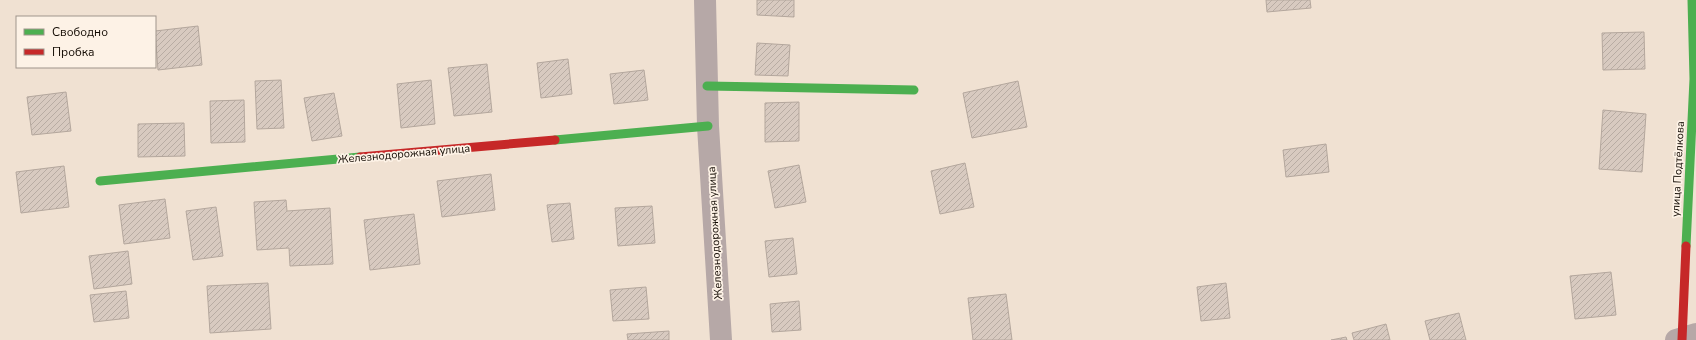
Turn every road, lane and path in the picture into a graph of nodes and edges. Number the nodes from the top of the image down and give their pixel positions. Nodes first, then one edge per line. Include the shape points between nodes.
1 (705, 0) edge
2 (1692, 0) edge
3 (707, 86) junction
4 (914, 90) dead end
5 (708, 126) junction
6 (100, 182) dead end
7 (1684, 338) edge
8 (721, 340) edge

1 - 3 street, Железнодорожная улица
2 - 7 street, улица Подтёлкова via 1694,79
3 - 4 street
3 - 5 street, Железнодорожная улица
5 - 6 street, Железнодорожная улица
5 - 8 street, Железнодорожная улица

